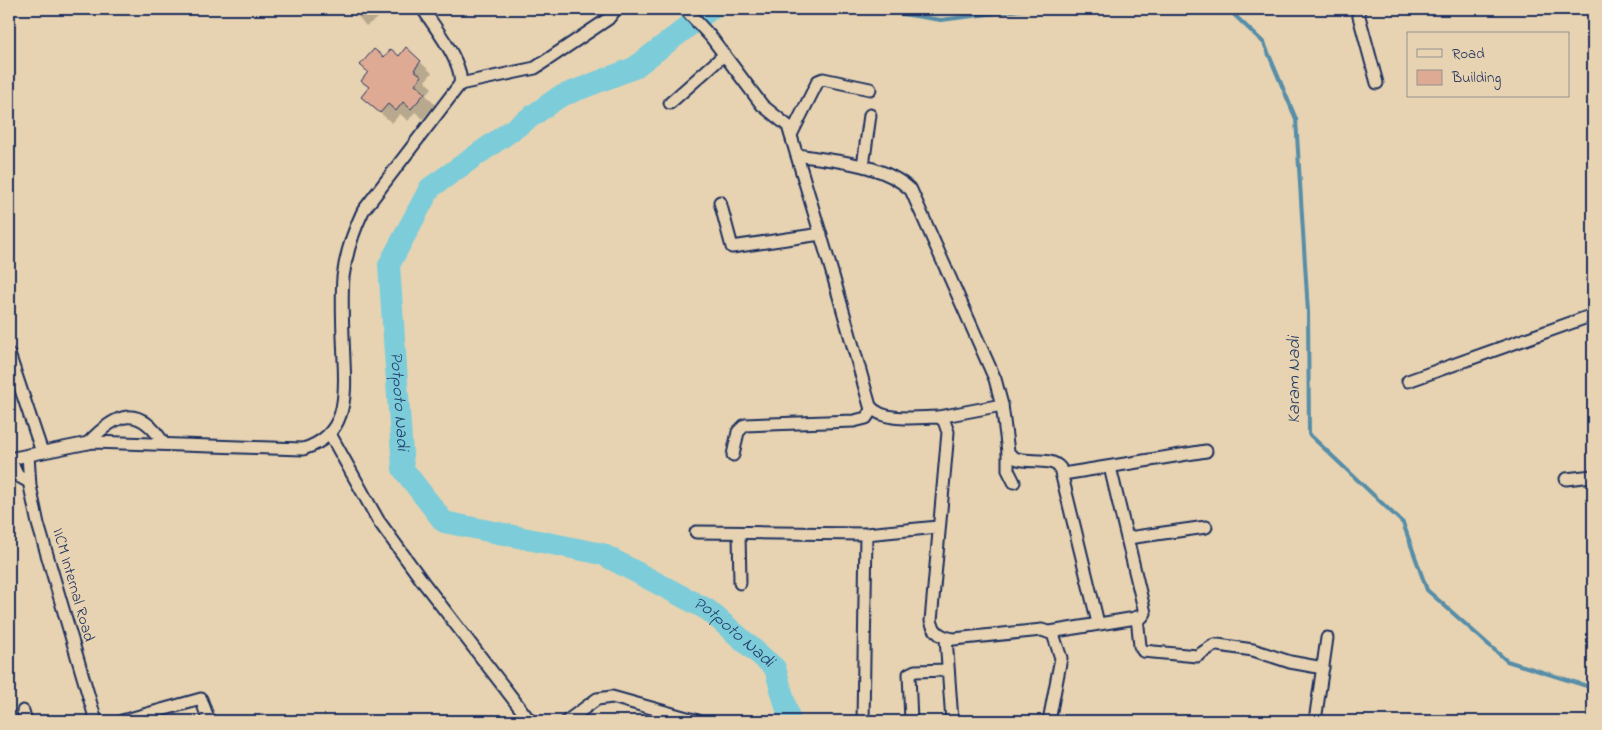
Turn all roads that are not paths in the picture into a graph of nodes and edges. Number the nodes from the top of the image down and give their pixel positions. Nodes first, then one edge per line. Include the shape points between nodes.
1 (423, 9) edge
2 (616, 9) edge
3 (685, 9) edge
4 (1357, 9) edge
5 (724, 56) junction
6 (1377, 83) dead end
7 (460, 84) junction
8 (870, 89) dead end
9 (670, 103) dead end
10 (870, 114) dead end
11 (791, 134) junction
12 (798, 155) junction
13 (863, 166) junction
14 (720, 202) dead end
15 (821, 234) junction
16 (1593, 315) edge
17 (9, 354) edge
18 (1408, 381) dead end
19 (1002, 404) junction
20 (872, 409) junction
21 (939, 417) junction
22 (330, 434) junction
23 (88, 442) junction
24 (164, 444) junction
25 (1206, 451) dead end
26 (42, 452) junction
27 (1008, 452) junction
28 (28, 455) junction
29 (733, 455) dead end
30 (9, 459) edge
31 (1110, 467) junction
32 (1062, 474) junction
33 (1593, 476) edge
34 (1566, 479) dead end
35 (29, 482) junction
36 (1014, 482) dead end
37 (938, 527) junction
38 (1206, 527) dead end
39 (696, 532) dead end
40 (739, 533) junction
41 (866, 534) junction
42 (1128, 538) junction
43 (740, 583) dead end
44 (1137, 617) junction
45 (1098, 623) junction
46 (1050, 632) junction
47 (946, 638) junction
48 (1327, 638) dead end
49 (1323, 668) junction
50 (948, 670) junction
51 (96, 721) edge
52 (122, 721) edge
53 (209, 721) edge
54 (530, 721) edge
55 (568, 721) edge
56 (698, 721) edge
57 (863, 721) edge
58 (912, 721) edge
59 (952, 721) edge
60 (1049, 721) edge
61 (1315, 721) edge

1 - 7 street via 457,64 462,78
2 - 7 street via 608,19 535,68
3 - 5 street
4 - 6 street
5 - 9 street
5 - 11 street via 762,105 786,123
7 - 22 street via 363,211 355,227 343,278 346,393 340,417
8 - 11 street via 819,80
10 - 13 street
11 - 12 street
12 - 13 street
12 - 15 street
13 - 19 street via 904,185 914,195 991,370
14 - 15 street via 732,247
15 - 20 street
16 - 18 street
17 - 26 street
19 - 21 street
19 - 27 street
20 - 21 street via 887,416
20 - 29 street via 866,418 854,421 745,425 738,432
21 - 37 street via 948,432
22 - 24 street via 310,446 289,450 260,446
22 - 54 street via 378,520
23 - 24 street
23 - 24 street via 106,424 130,417 143,420
23 - 26 street
25 - 31 street
26 - 28 street
27 - 32 street via 1014,458 1056,464
27 - 36 street via 1008,470
28 - 30 street
28 - 35 street, IICM Internal Road
30 - 35 street via 18,476
31 - 32 street
31 - 42 street
32 - 45 street
33 - 34 street
35 - 51 street, IICM Internal Road via 38,524
37 - 41 street
37 - 47 street via 931,621 938,634
38 - 42 street
39 - 40 street
40 - 41 street
40 - 43 street
41 - 57 street
42 - 44 street via 1145,611 1144,615
44 - 45 street
44 - 49 street via 1143,651 1197,656 1218,645 1253,650
45 - 46 street
46 - 47 street
46 - 60 street via 1056,637 1061,658
47 - 50 street
48 - 49 street
49 - 61 street
50 - 58 street via 908,674
50 - 59 street
52 - 53 street via 200,699
55 - 56 street via 597,700 612,697

